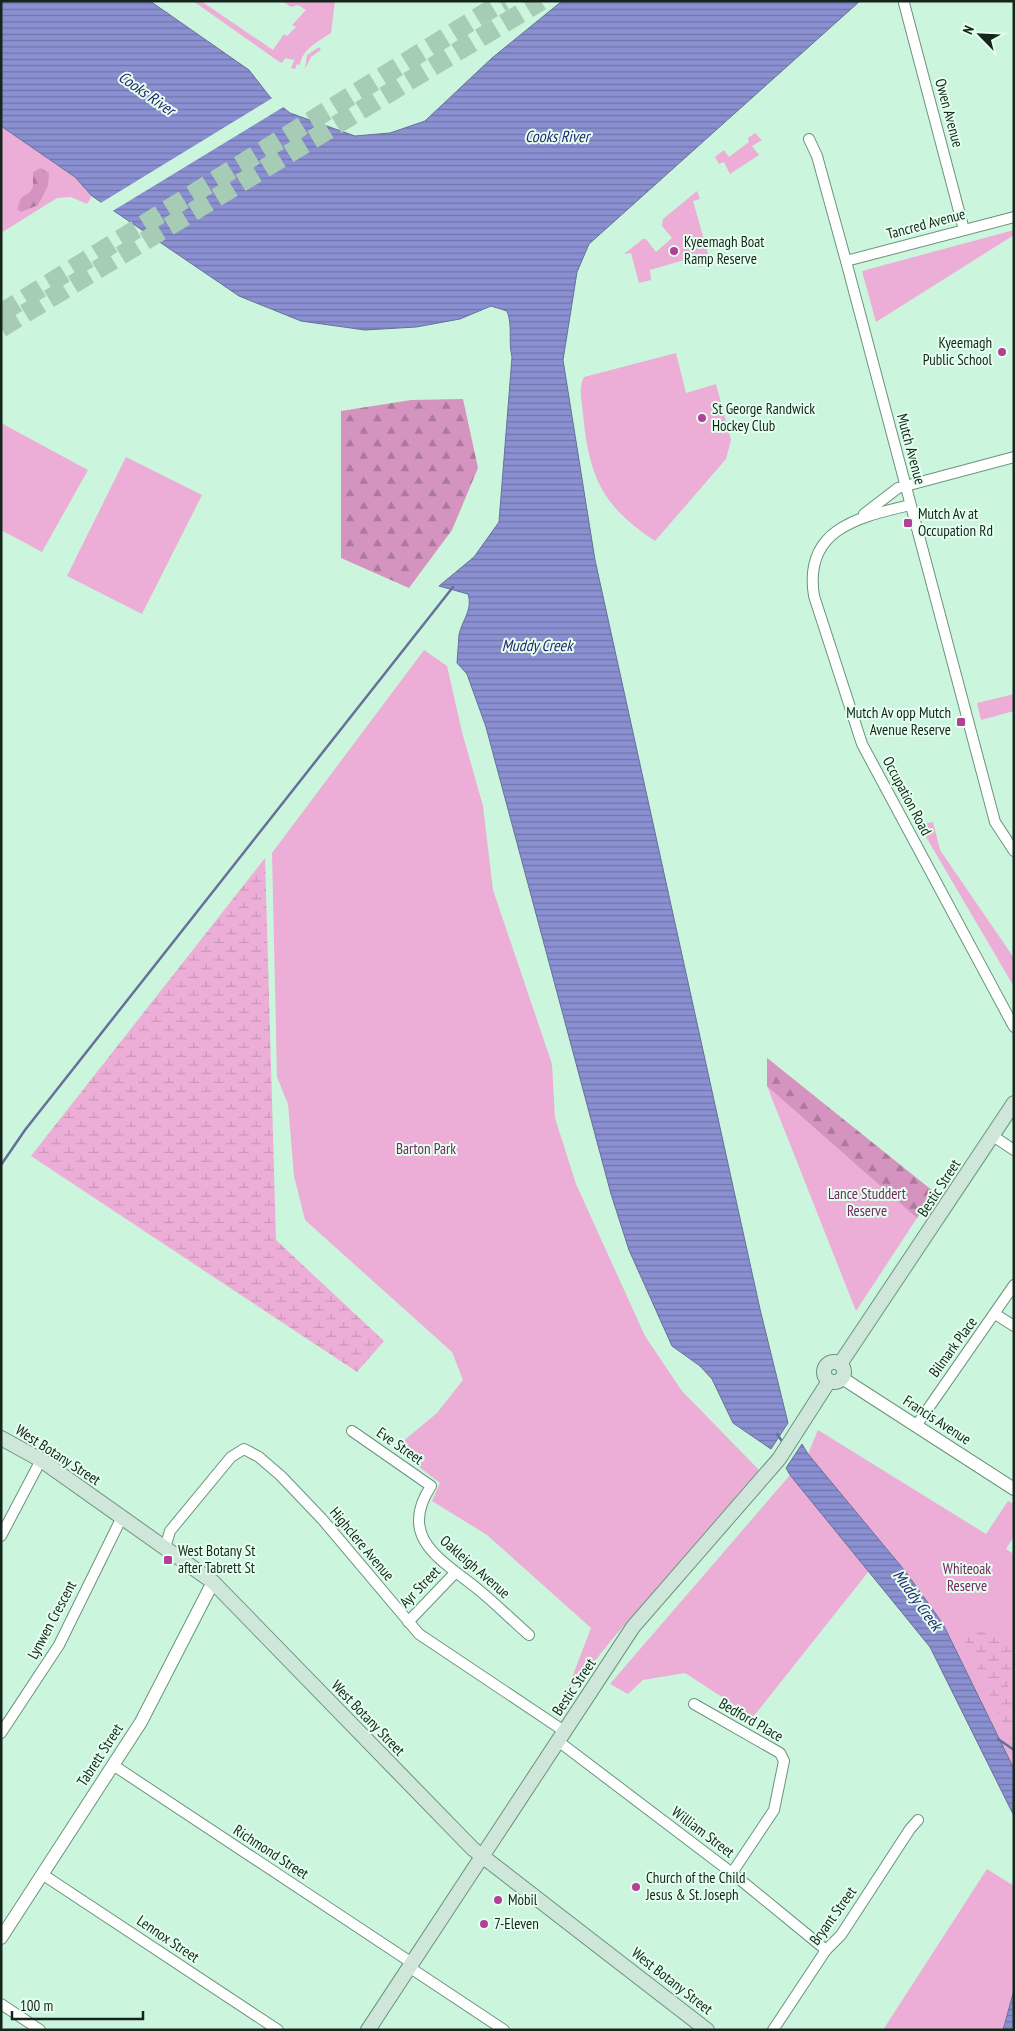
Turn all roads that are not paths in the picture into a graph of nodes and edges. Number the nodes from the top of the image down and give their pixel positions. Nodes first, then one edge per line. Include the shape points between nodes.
1 (904, 3) dead end
2 (809, 139) dead end
3 (1014, 217) edge
4 (964, 230) junction
5 (846, 261) junction
6 (1014, 457) edge
7 (905, 486) junction
8 (910, 505) junction
9 (859, 518) junction
10 (1014, 851) edge
11 (1014, 1027) edge
12 (1014, 1103) edge
13 (993, 1136) junction
14 (1014, 1150) edge
15 (1014, 1285) edge
16 (995, 1314) junction
17 (1014, 1326) edge
18 (835, 1380) junction
19 (916, 1426) junction
20 (352, 1431) dead end
21 (1, 1438) edge
22 (40, 1460) junction
23 (431, 1486) joint
24 (1014, 1489) edge
25 (122, 1517) junction
26 (1, 1536) edge
27 (165, 1548) junction
28 (455, 1573) junction
29 (213, 1582) junction
30 (408, 1622) junction
31 (529, 1636) dead end
32 (694, 1704) dead end
33 (1, 1733) edge
34 (561, 1736) junction
35 (113, 1765) junction
36 (918, 1820) dead end
37 (481, 1856) junction
38 (732, 1873) junction
39 (42, 1874) junction
40 (1, 1938) edge
41 (826, 1950) junction
42 (410, 1965) junction
43 (1, 2004) edge
44 (40, 2030) edge
45 (278, 2030) edge
46 (368, 2030) edge
47 (504, 2030) edge
48 (707, 2030) edge
49 (773, 2030) edge

1 - 4 street, Owen Avenue
2 - 5 street, Mutch Avenue via 817,156
3 - 4 street, Tancred Avenue
4 - 5 street, Tancred Avenue
5 - 7 street, Mutch Avenue
6 - 7 street
7 - 8 street, Mutch Avenue
7 - 9 street
8 - 9 street, Occupation Road
8 - 10 street, Mutch Avenue via 995,822
9 - 11 street, Occupation Road via 836,532 818,555 812,580 816,604 862,744
12 - 13 main road, Bestic Street
13 - 14 street
13 - 18 main road, Bestic Street via 840,1364 834,1362 825,1367 824,1374
15 - 16 street, Bilmark Place
16 - 17 street
16 - 19 street, Bilmark Place
18 - 19 street, Francis Avenue
18 - 34 main road, Bestic Street via 779,1459 633,1627
19 - 24 street, Francis Avenue
20 - 23 street, Eve Street
21 - 22 main road, West Botany Street
22 - 25 main road, West Botany Street
22 - 26 street
23 - 28 street, Oakleigh Avenue via 422,1500 417,1518 425,1544
25 - 27 main road, West Botany Street
25 - 33 street, Lynwen Crescent via 58,1645
27 - 29 main road, West Botany Street
27 - 30 street, Highclere Avenue via 170,1530 237,1451 251,1452 322,1519
28 - 30 street, Ayr Street
28 - 31 street, Oakleigh Avenue via 480,1591
29 - 35 street, Tabrett Street via 151,1704
29 - 37 main road, West Botany Street
30 - 34 street, Highclere Avenue via 419,1634
32 - 38 street, Bedford Place via 780,1753 784,1761 774,1810
34 - 37 main road, Bestic Street
34 - 38 street, William Street
35 - 39 street, Tabrett Street
35 - 42 street, Richmond Street
36 - 41 street, Bryant Street via 841,1935
37 - 42 main road, Bestic Street
37 - 48 main road, West Botany Street
38 - 41 street, William Street
39 - 40 street, Tabrett Street
39 - 45 street, Lennox Street
41 - 49 street, Bryant Street
42 - 46 main road, Bestic Street
42 - 47 street, Richmond Street
43 - 44 street

